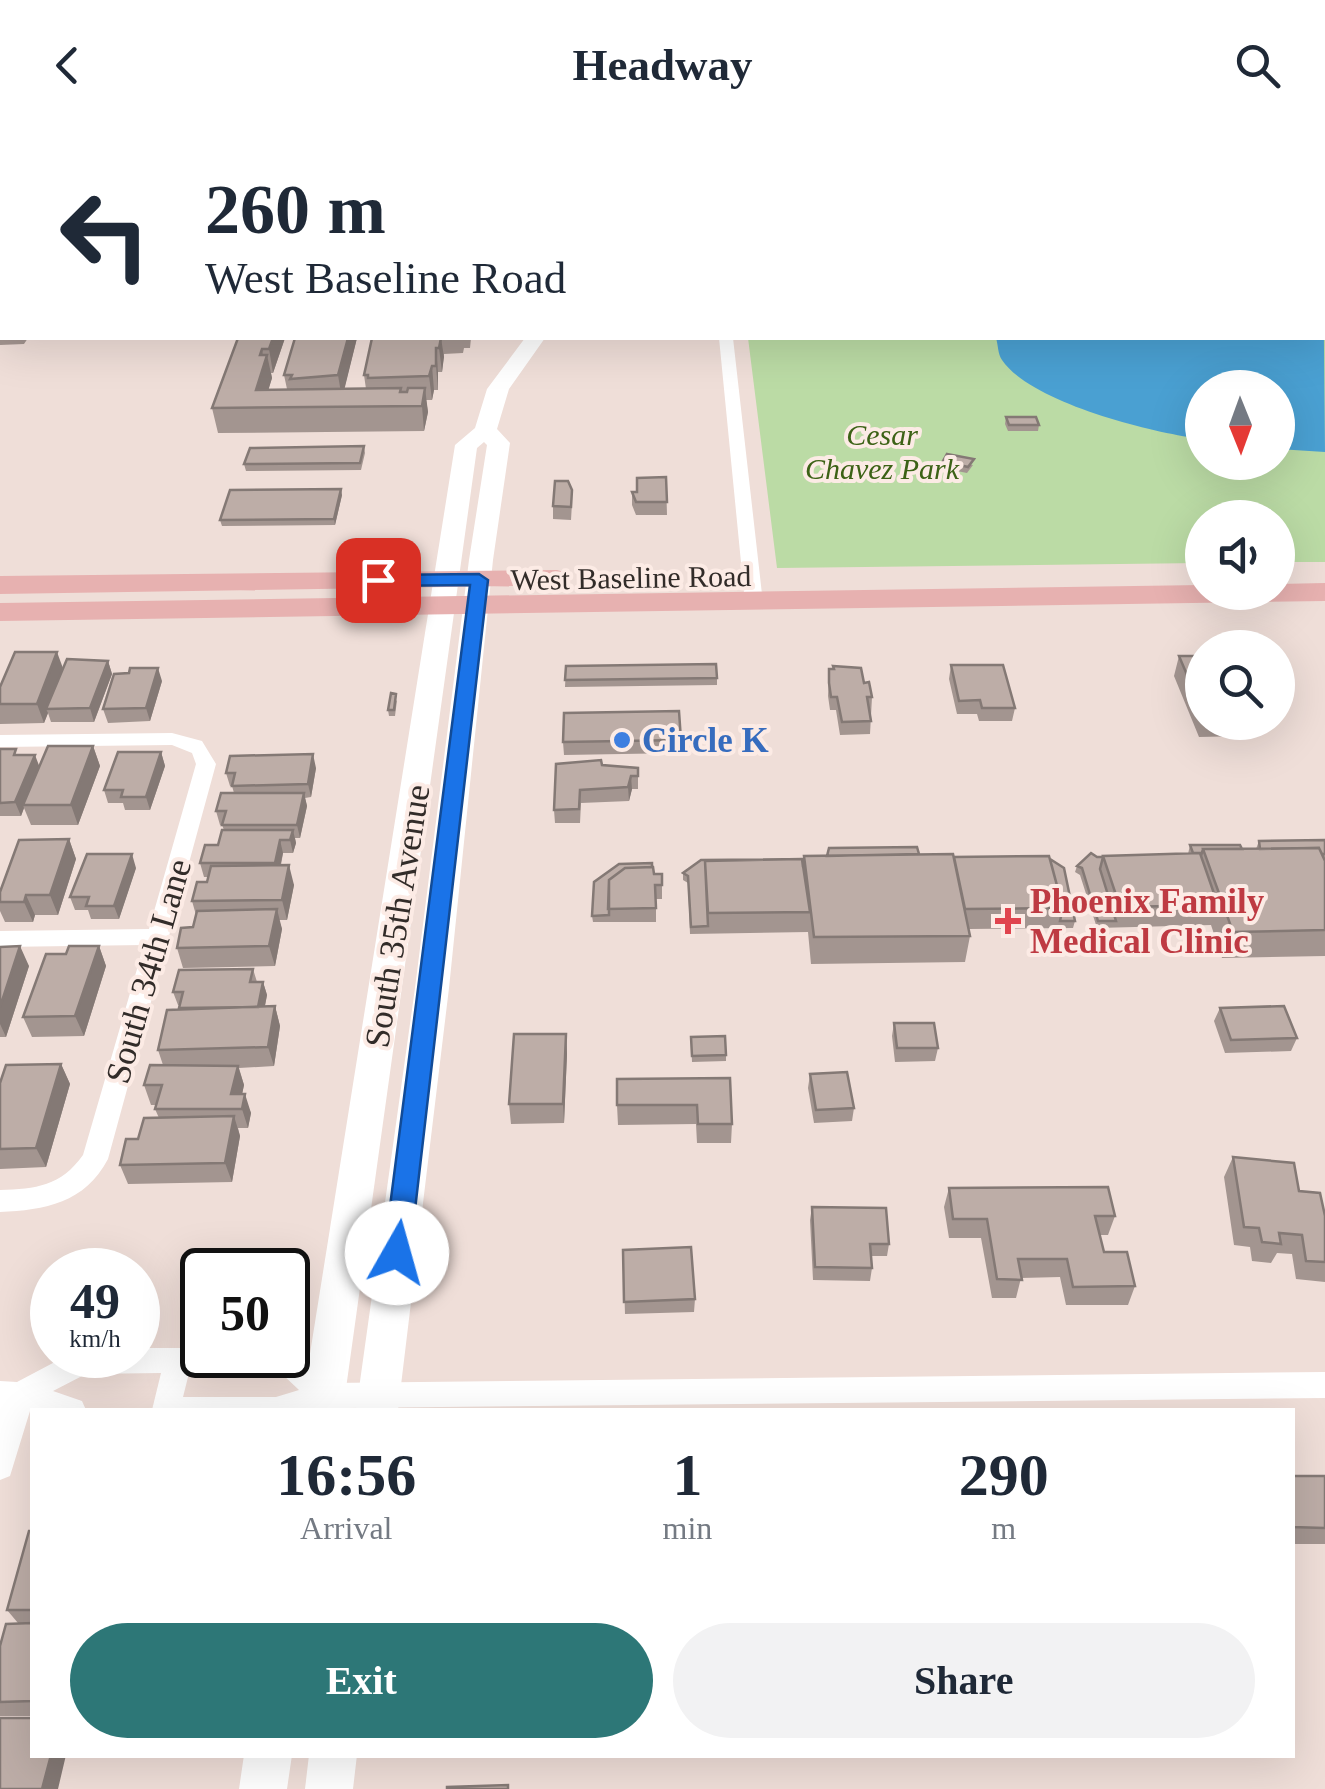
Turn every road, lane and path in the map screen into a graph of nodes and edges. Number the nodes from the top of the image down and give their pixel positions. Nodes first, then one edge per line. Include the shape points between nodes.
1 (533, 340) edge
2 (726, 340) edge
3 (484, 431) junction
4 (1295, 570) edge
5 (1325, 570) edge
6 (1185, 572) edge
7 (169, 583) junction
8 (0, 585) edge
9 (1027, 585) junction
10 (752, 590) junction
11 (1325, 592) edge
12 (478, 593) junction
13 (444, 594) junction
14 (0, 602) edge
15 (0, 612) edge
16 (0, 741) edge
17 (157, 937) junction
18 (0, 939) edge
19 (386, 987) junction
20 (432, 988) junction
21 (0, 1201) edge
22 (178, 1360) junction
23 (1325, 1384) edge
24 (10, 1395) edge
25 (323, 1403) edge
26 (377, 1404) edge
27 (64, 1408) edge
28 (168, 1408) edge
29 (289, 1408) edge
30 (0, 1466) edge
31 (268, 1758) edge
32 (333, 1758) edge
33 (263, 1789) edge
34 (328, 1789) edge

1 - 3 main road, South 35th Avenue via 498,389
2 - 10 street
3 - 12 main road, South 35th Avenue via 499,443
3 - 13 main road, South 35th Avenue via 466,445
4 - 5 main road
6 - 9 main road, West Baseline Road
7 - 8 main road, West Baseline Road
7 - 13 main road, West Baseline Road
7 - 14 main road via 149,594
9 - 10 main road, West Baseline Road
9 - 11 main road, West Baseline Road
10 - 12 main road, West Baseline Road
10 - 12 main road, West Baseline Road via 649,604
12 - 13 main road, West Baseline Road
12 - 20 main road, South 35th Avenue
13 - 15 main road, West Baseline Road
13 - 19 main road, South 35th Avenue
16 - 17 street, South 34th Lane via 172,739 203,752 206,764
17 - 18 street
17 - 21 street, South 34th Lane via 95,1159 64,1192
19 - 20 main road
19 - 25 main road, South 35th Avenue
20 - 26 main road, South 35th Avenue
22 - 24 street via 82,1361
22 - 25 street via 287,1360
22 - 28 street
23 - 26 street
24 - 27 street
24 - 30 street
25 - 26 street
25 - 29 street
31 - 33 main road
32 - 34 main road

